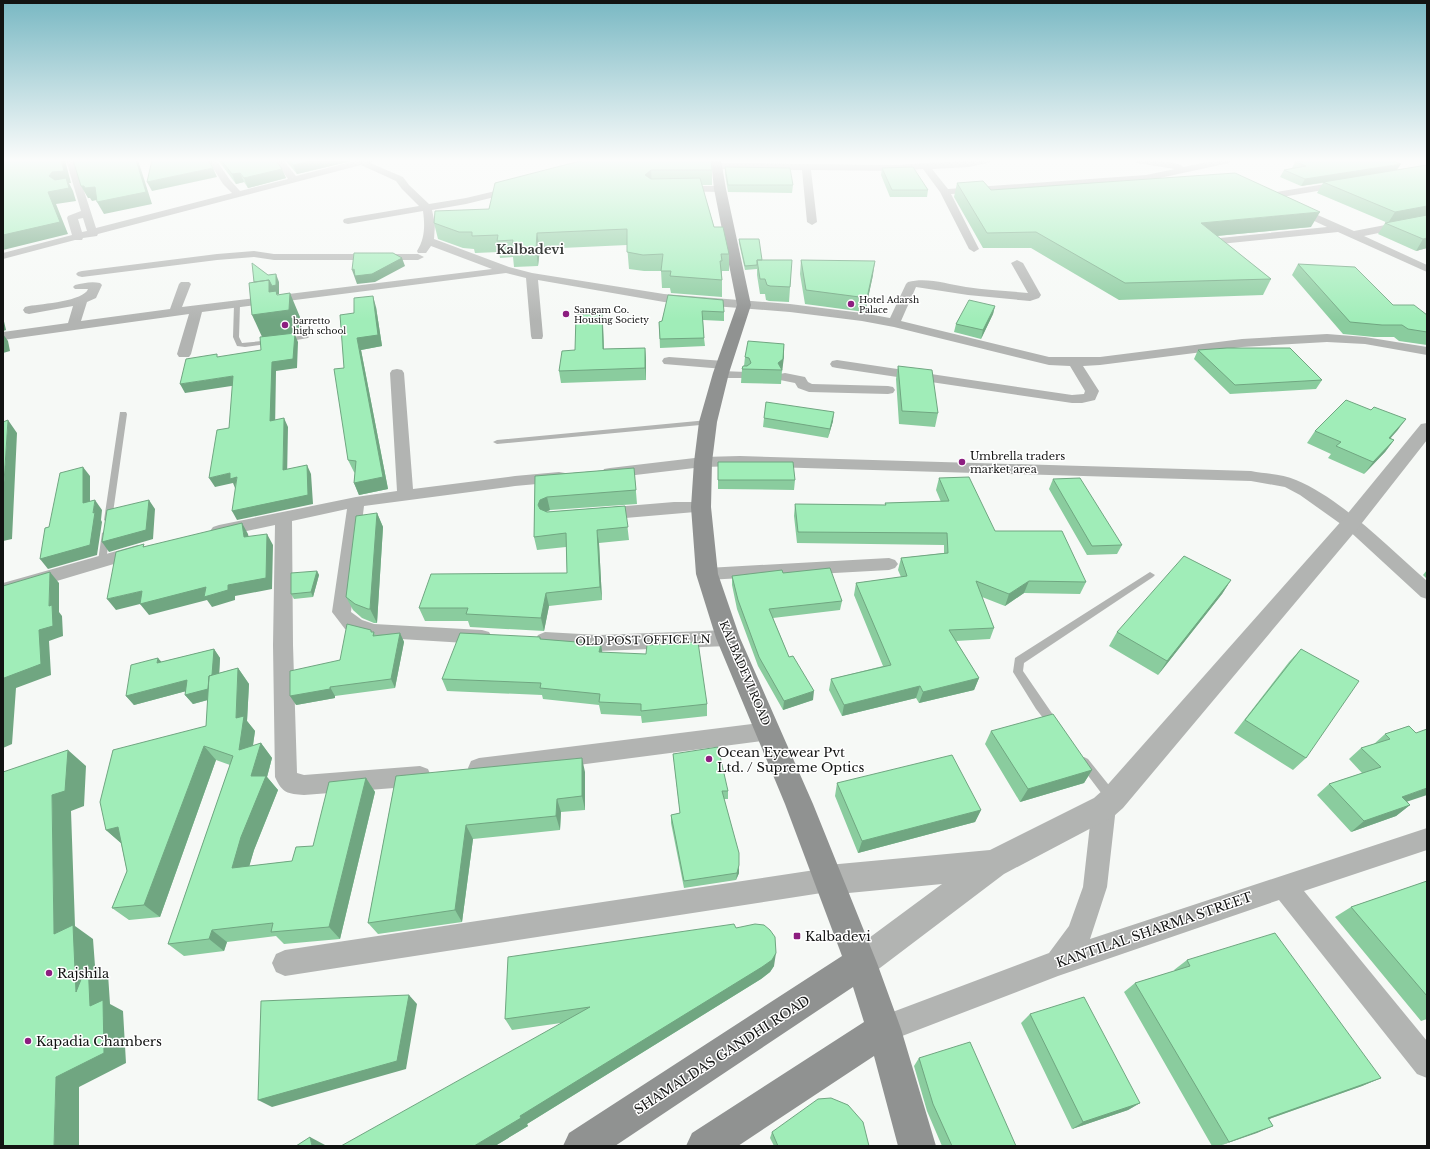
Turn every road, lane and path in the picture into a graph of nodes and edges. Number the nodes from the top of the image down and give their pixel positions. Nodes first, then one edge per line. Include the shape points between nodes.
1 (86, 213) edge
2 (84, 214) edge
3 (167, 214) edge
4 (393, 214) edge
5 (428, 214) edge
6 (725, 214) edge
7 (811, 214) edge
8 (956, 214) edge
9 (1305, 214) edge
10 (1427, 220) edge
11 (348, 221) dead end
12 (812, 222) dead end
13 (1337, 229) junction
14 (93, 234) junction
15 (1351, 235) junction
16 (78, 238) junction
17 (428, 241) junction
18 (1220, 241) edge
19 (974, 249) dead end
20 (3, 256) edge
21 (418, 257) junction
22 (1017, 263) dead end
23 (1427, 269) edge
24 (506, 270) junction
25 (82, 274) dead end
26 (532, 276) junction
27 (407, 282) junction
28 (185, 284) dead end
29 (79, 287) dead end
30 (81, 301) junction
31 (237, 305) junction
32 (744, 305) junction
33 (29, 310) dead end
34 (196, 310) junction
35 (174, 313) junction
36 (894, 323) junction
37 (73, 326) junction
38 (3, 336) edge
39 (537, 336) dead end
40 (306, 337) dead end
41 (1427, 351) edge
42 (184, 354) dead end
43 (669, 362) dead end
44 (1074, 362) junction
45 (837, 364) dead end
46 (729, 372) junction
47 (397, 373) dead end
48 (785, 377) dead end
49 (888, 390) dead end
50 (123, 414) dead end
51 (708, 422) junction
52 (1427, 428) edge
53 (497, 442) dead end
54 (702, 462) junction
55 (598, 474) edge
56 (575, 476) edge
57 (406, 496) junction
58 (356, 502) junction
59 (701, 507) junction
60 (589, 515) edge
61 (284, 518) junction
62 (1351, 523) junction
63 (203, 535) edge
64 (152, 547) edge
65 (102, 561) junction
66 (889, 564) dead end
67 (707, 574) junction
68 (1150, 575) dead end
69 (3, 590) edge
70 (1427, 592) edge
71 (500, 638) edge
72 (728, 638) junction
73 (530, 639) edge
74 (769, 731) junction
75 (1063, 735) edge
76 (1077, 753) edge
77 (463, 770) edge
78 (440, 773) edge
79 (1109, 803) junction
80 (1427, 839) edge
81 (993, 864) junction
82 (828, 880) junction
83 (1284, 886) junction
84 (285, 963) dead end
85 (861, 963) junction
86 (1058, 963) junction
87 (884, 1028) junction
88 (1427, 1064) edge
89 (582, 1146) edge
90 (705, 1146) edge
91 (917, 1146) edge

1 - 14 street
2 - 16 street via 72,218
3 - 14 street
4 - 11 street
5 - 17 street
6 - 32 main road
7 - 12 street
8 - 19 street
9 - 13 street
10 - 15 street
13 - 15 street
13 - 18 street
14 - 16 street
15 - 23 street
16 - 20 street
17 - 21 street
17 - 24 street
21 - 25 street via 274,257 254,254
21 - 27 street
22 - 36 street via 1035,295 1030,297 912,284
24 - 26 street
24 - 27 street
26 - 32 street via 664,298
26 - 39 street
27 - 31 street
28 - 35 street
29 - 30 street via 96,285 92,295
30 - 33 street
30 - 37 street
31 - 34 street
31 - 40 lane via 236,337 239,344
32 - 36 street via 790,308
32 - 46 main road, KALBADEVI ROAD
34 - 35 street
34 - 42 street
35 - 37 street
36 - 44 street via 1049,361
37 - 38 street
41 - 44 street via 1379,342 1328,338 1264,342
43 - 46 street
44 - 45 street via 1092,391 1090,397 1072,399
46 - 51 main road, KALBADEVI ROAD
47 - 57 street
48 - 49 street via 800,380 809,388
50 - 65 lane
51 - 53 lane
51 - 54 main road, KALBADEVI ROAD
52 - 62 street
54 - 55 street
54 - 59 main road, KALBADEVI ROAD
54 - 62 street via 790,462 1251,476 1289,483 1306,491
56 - 57 street via 515,481
57 - 58 street
58 - 61 street
58 - 71 street via 341,612 348,622 359,628 374,631
59 - 60 street
59 - 67 main road, KALBADEVI ROAD
61 - 63 street
61 - 78 street via 286,777 292,784 304,785
62 - 70 street
62 - 79 street
64 - 65 street
65 - 69 street
66 - 67 street
67 - 72 main road, KALBADEVI ROAD
68 - 75 lane via 1019,661 1018,672
72 - 73 street, OLD POST OFFICE LN via 599,643
72 - 74 main road, KALBADEVI ROAD
74 - 77 street
74 - 82 main road, KALBADEVI ROAD
76 - 79 lane
79 - 81 street
79 - 86 street via 1095,887 1080,934
80 - 83 street, KANTILAL SHARMA STREET
81 - 82 street
81 - 85 street
82 - 84 street
82 - 85 main road, KALBADEVI ROAD
83 - 86 street, KANTILAL SHARMA STREET
83 - 88 street
85 - 87 main road, KALBADEVI ROAD
85 - 89 main road, SHAMALDAS GANDHI ROAD
86 - 87 street, KANTILAL SHARMA STREET
87 - 90 main road
87 - 91 main road, KALBADEVI ROAD

